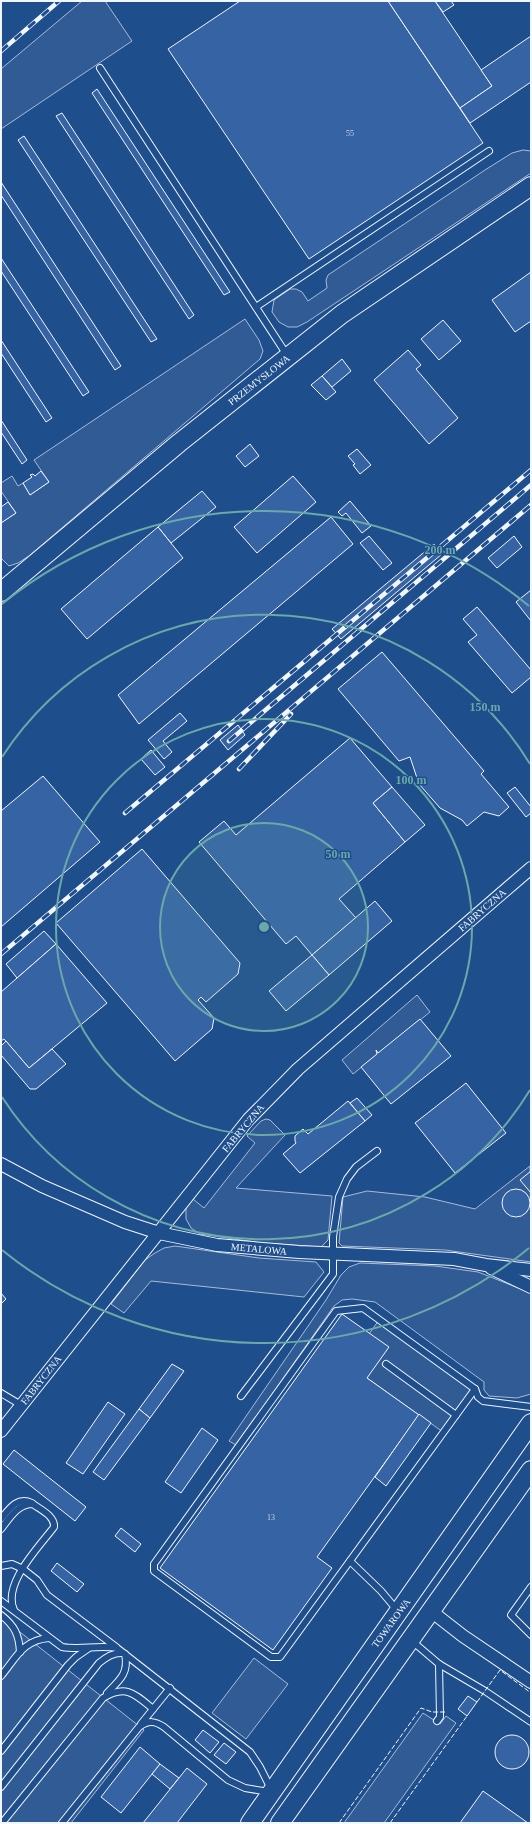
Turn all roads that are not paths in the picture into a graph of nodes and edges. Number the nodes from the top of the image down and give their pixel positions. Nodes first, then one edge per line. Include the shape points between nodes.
1 (100, 68) dead end
2 (489, 151) dead end
3 (531, 186) edge
4 (256, 308) junction
5 (288, 357) junction
6 (1, 592) edge
7 (531, 868) edge
8 (377, 1151) dead end
9 (1, 1164) edge
10 (159, 1234) junction
11 (333, 1253) junction
12 (486, 1266) junction
13 (531, 1270) edge
14 (531, 1287) edge
15 (386, 1364) dead end
16 (475, 1389) junction
17 (1, 1393) edge
18 (241, 1396) dead end
19 (21, 1405) junction
20 (531, 1407) edge
21 (456, 1415) junction
22 (531, 1423) edge
23 (1, 1431) edge
24 (531, 1470) edge
25 (33, 1504) junction
26 (1, 1519) edge
27 (1, 1529) edge
28 (350, 1561) junction
29 (1, 1566) edge
30 (23, 1569) junction
31 (531, 1587) edge
32 (1, 1600) edge
33 (14, 1610) junction
34 (431, 1611) junction
35 (399, 1613) junction
36 (1, 1615) edge
37 (531, 1635) edge
38 (49, 1638) junction
39 (410, 1640) junction
40 (92, 1646) junction
41 (117, 1648) junction
42 (20, 1652) junction
43 (125, 1654) junction
44 (438, 1664) junction
45 (1, 1676) edge
46 (531, 1682) edge
47 (170, 1688) junction
48 (103, 1698) junction
49 (153, 1709) junction
50 (436, 1722) dead end
51 (531, 1722) edge
52 (139, 1726) junction
53 (1, 1750) edge
54 (1, 1787) edge
55 (273, 1792) junction
56 (292, 1806) junction
57 (2, 1823) edge
58 (62, 1823) edge
59 (250, 1823) edge
60 (280, 1823) edge

1 - 4 lane
2 - 4 lane
3 - 5 street, PRZEMYSŁOWA via 342,314
4 - 5 lane
5 - 6 street, PRZEMYSŁOWA via 179,443
7 - 10 street, FABRYCZNA via 270,1096 248,1120
8 - 11 lane via 356,1167 346,1179 339,1197
9 - 10 street, METALOWA via 60,1193
10 - 11 street, METALOWA via 217,1245
10 - 19 street, FABRYCZNA
11 - 12 street, METALOWA via 454,1259
11 - 18 lane via 333,1274
12 - 13 street, METALOWA
12 - 14 street
15 - 21 lane
16 - 20 lane via 483,1401
16 - 21 lane
16 - 28 lane via 363,1308 336,1311 158,1558 154,1564 154,1571 271,1657 280,1657
17 - 19 lane
19 - 23 street, FABRYCZNA
21 - 28 lane
22 - 35 street, TOWAROWA
24 - 34 street
25 - 26 lane via 25,1500 18,1501
25 - 27 lane via 18,1508
25 - 30 lane via 55,1522
28 - 35 lane
29 - 30 lane via 12,1564
30 - 33 lane via 13,1585 11,1597
30 - 41 lane via 37,1580 47,1595
31 - 37 lane via 511,1615
32 - 33 lane
33 - 38 lane
34 - 39 street
34 - 46 street
35 - 55 street, TOWAROWA via 362,1662
36 - 42 lane via 15,1628
38 - 40 lane via 62,1647
38 - 42 lane via 32,1642
39 - 44 lane
39 - 56 street
40 - 41 lane
40 - 53 lane via 68,1665
41 - 43 lane
42 - 45 lane
43 - 47 lane
43 - 48 lane via 126,1669 118,1683
43 - 54 lane via 118,1652 99,1663
44 - 50 lane via 440,1717
44 - 51 lane
47 - 49 lane
47 - 55 lane via 250,1752
48 - 49 lane via 123,1690 138,1696
48 - 57 lane
49 - 52 lane
52 - 55 lane via 150,1721 157,1722 228,1780 245,1788
52 - 58 lane
55 - 56 street
55 - 59 street, TOWAROWA
56 - 60 street

